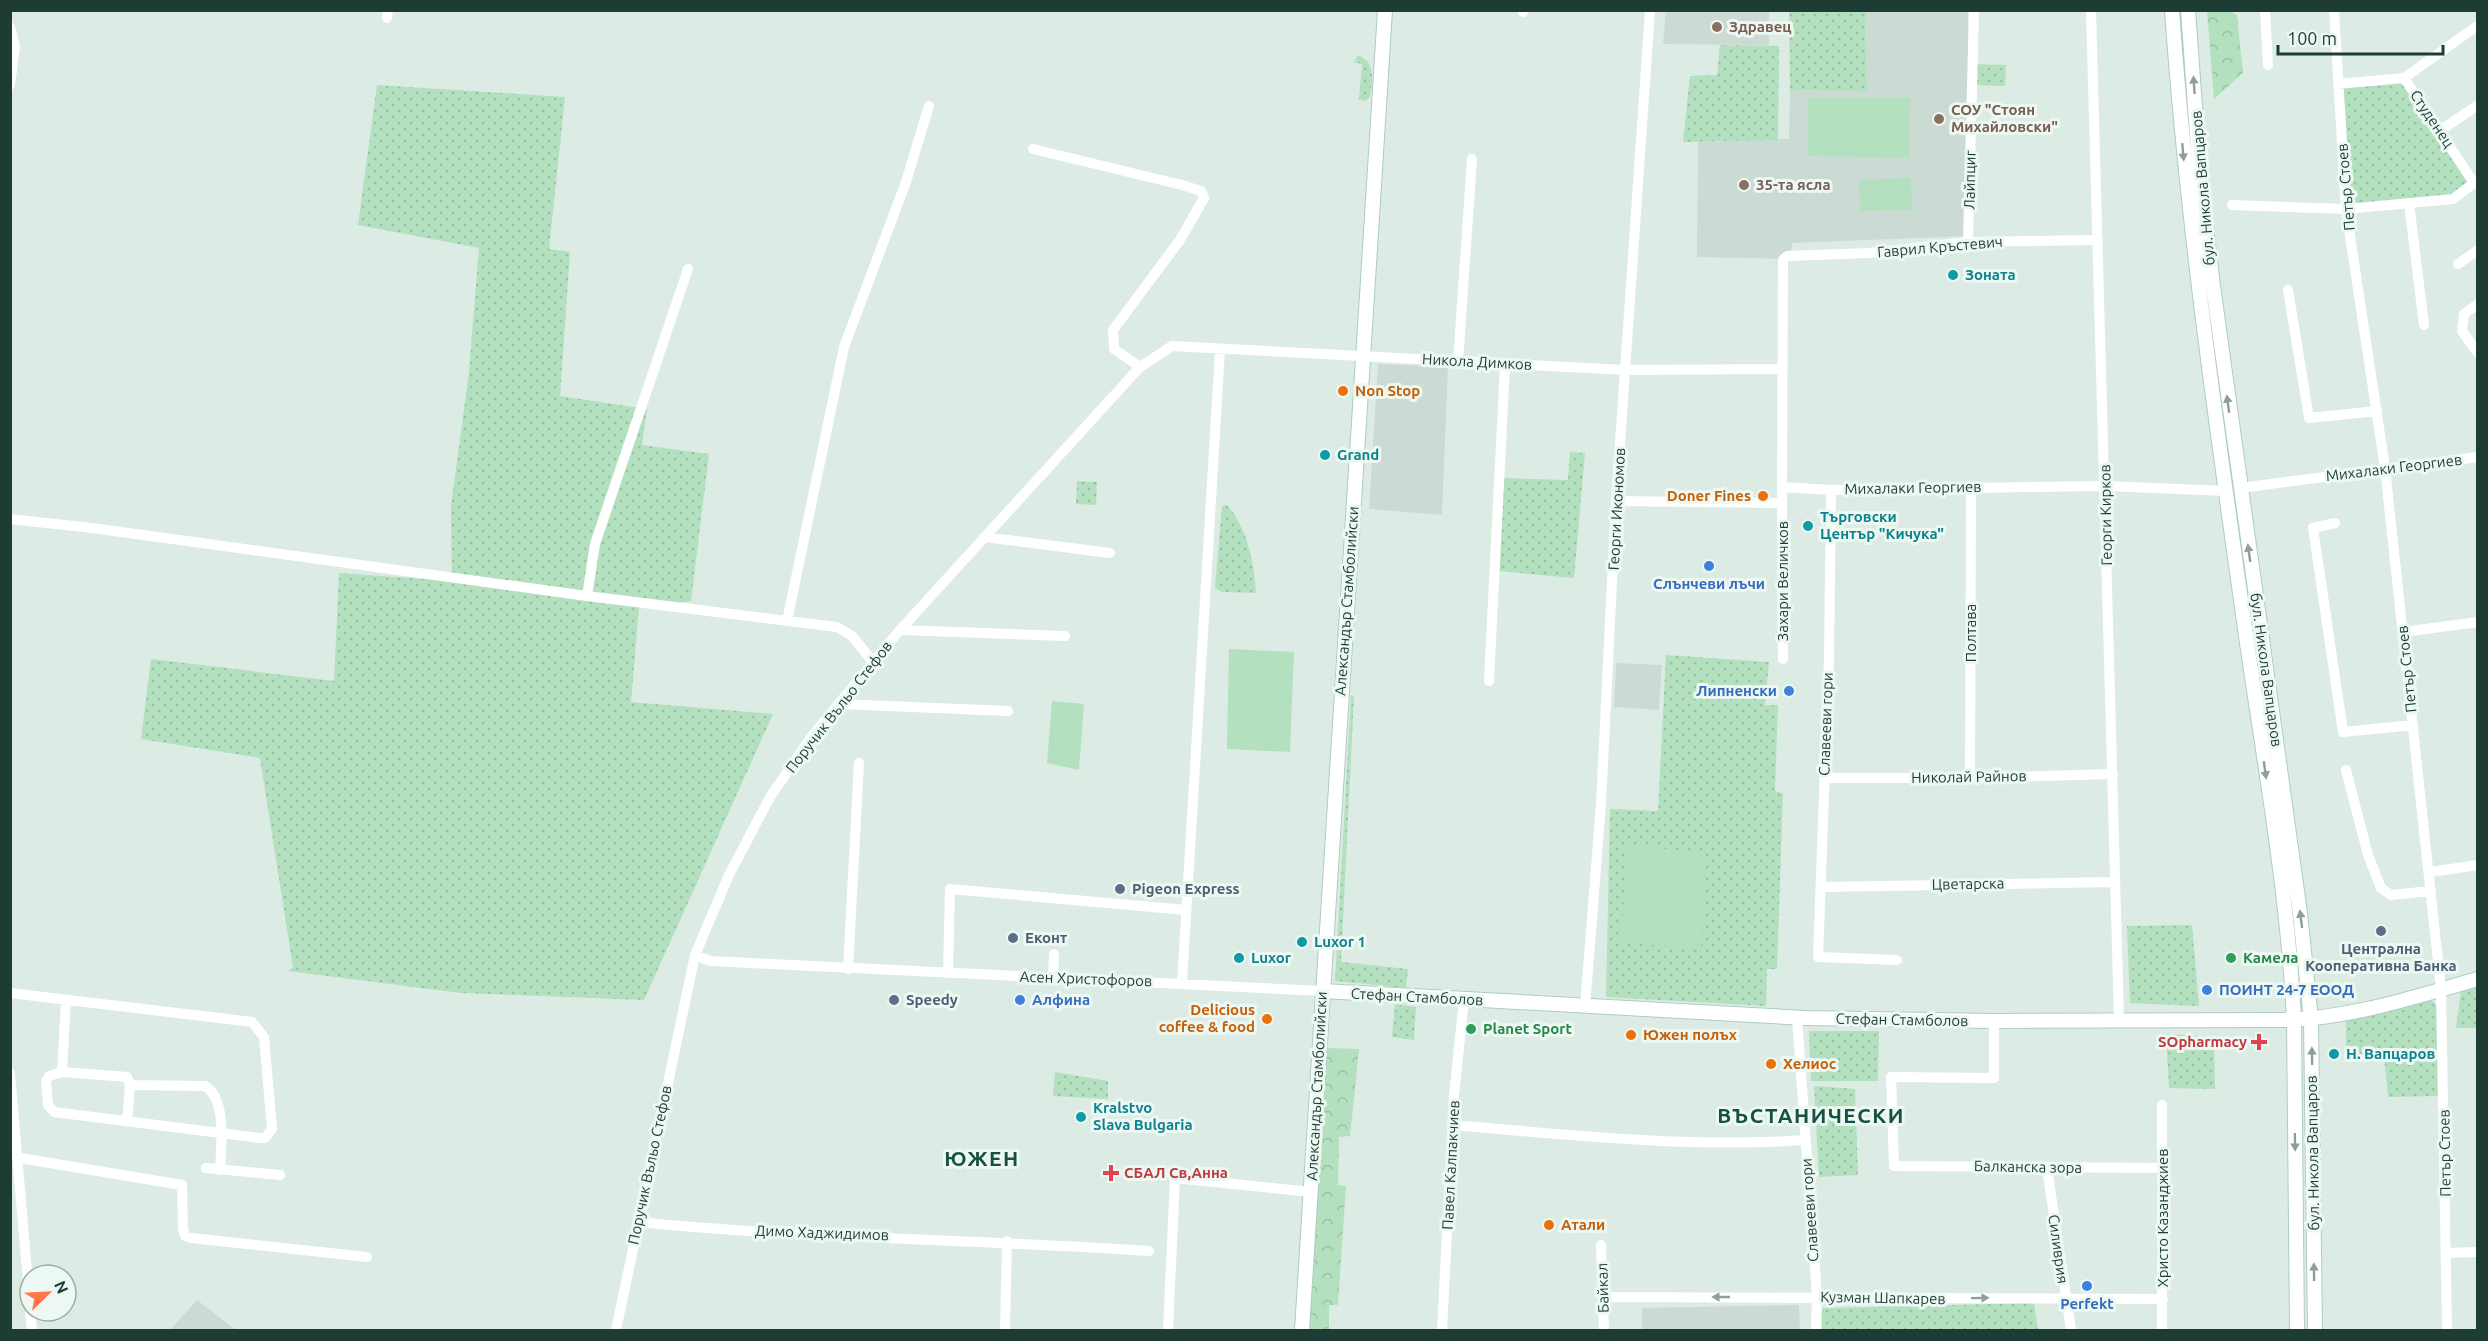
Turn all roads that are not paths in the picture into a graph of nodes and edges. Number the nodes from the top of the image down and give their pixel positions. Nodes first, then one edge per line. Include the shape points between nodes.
1 (1385, 10) edge
2 (1650, 10) edge
3 (1974, 10) edge
4 (2091, 10) edge
5 (2172, 10) edge
6 (2188, 10) edge
7 (2265, 10) edge
8 (2334, 10) edge
9 (2477, 26) edge
10 (10, 27) edge
11 (2268, 65) dead end
12 (2404, 78) junction
13 (10, 84) edge
14 (2338, 84) junction
15 (2478, 105) edge
16 (930, 106) dead end
17 (2441, 130) junction
18 (1033, 149) dead end
19 (1472, 159) dead end
20 (2476, 182) edge
21 (2409, 203) junction
22 (2232, 206) dead end
23 (2346, 209) junction
24 (2098, 240) junction
25 (1968, 242) junction
26 (2478, 250) edge
27 (2458, 264) dead end
28 (688, 269) dead end
29 (2288, 290) dead end
30 (2478, 304) edge
31 (2424, 325) dead end
32 (1172, 346) joint
33 (1220, 350) junction
34 (2478, 353) edge
35 (1366, 355) junction
36 (1458, 362) junction
37 (1504, 364) junction
38 (1140, 367) junction
39 (1782, 369) junction
40 (1625, 370) junction
41 (2377, 411) junction
42 (2478, 457) edge
43 (2385, 468) junction
44 (2106, 486) junction
45 (1782, 487) junction
46 (1971, 488) junction
47 (2240, 488) junction
48 (1830, 490) junction
49 (2226, 491) junction
50 (1616, 501) junction
51 (1782, 503) junction
52 (10, 519) edge
53 (2335, 524) dead end
54 (984, 537) junction
55 (1110, 553) dead end
56 (587, 596) junction
57 (787, 621) junction
58 (2478, 622) edge
59 (900, 630) junction
60 (2403, 632) junction
61 (1065, 636) dead end
62 (1783, 659) dead end
63 (873, 662) junction
64 (1489, 681) dead end
65 (839, 704) junction
66 (1008, 711) dead end
67 (2413, 725) junction
68 (859, 764) dead end
69 (2346, 770) dead end
70 (2113, 774) junction
71 (1824, 778) junction
72 (1970, 778) junction
73 (2478, 865) edge
74 (2430, 872) junction
75 (2115, 882) junction
76 (1821, 887) junction
77 (2431, 891) junction
78 (1186, 910) junction
79 (1054, 954) dead end
80 (695, 955) junction
81 (1897, 960) dead end
82 (848, 969) junction
83 (948, 973) junction
84 (1049, 978) junction
85 (2478, 979) edge
86 (1182, 983) junction
87 (2441, 989) junction
88 (1323, 991) junction
89 (10, 993) edge
90 (1464, 999) junction
91 (66, 1000) junction
92 (1585, 1007) junction
93 (1797, 1017) junction
94 (2311, 1019) junction
95 (2120, 1020) junction
96 (2294, 1020) junction
97 (1994, 1021) junction
98 (62, 1072) junction
99 (10, 1073) edge
100 (130, 1085) junction
101 (2162, 1105) dead end
102 (128, 1121) junction
103 (1453, 1125) junction
104 (221, 1133) junction
105 (1805, 1140) junction
106 (20, 1158) junction
107 (206, 1168) dead end
108 (2047, 1168) junction
109 (2163, 1168) junction
110 (220, 1170) junction
111 (280, 1175) dead end
112 (1311, 1192) junction
113 (638, 1222) junction
114 (1008, 1241) junction
115 (1601, 1245) dead end
116 (1149, 1251) dead end
117 (2478, 1252) edge
118 (2447, 1253) junction
119 (367, 1257) dead end
120 (27, 1263) edge
121 (1603, 1297) junction
122 (1816, 1297) junction
123 (2065, 1297) junction
124 (2163, 1299) junction
125 (1168, 1328) edge
126 (616, 1330) edge
127 (1005, 1330) edge
128 (1302, 1330) edge
129 (1442, 1330) edge
130 (1604, 1330) edge
131 (1816, 1330) edge
132 (2071, 1330) edge
133 (2162, 1330) edge
134 (2297, 1330) edge
135 (2315, 1330) edge
136 (2447, 1330) edge

1 - 35 street, Александър Стамболийски
2 - 40 street, Георги Икономов
3 - 25 street, Лайпциг
4 - 24 street, Георги Кирков
5 -> 49 street, бул. Никола Вапцаров via 2188,205
47 -> 6 street, бул. Никола Вапцаров via 2202,195
7 - 11 street
8 - 14 street, Петър Стоев
9 - 12 street
10 - 13 street via 15,46
12 - 14 street, Студенец
12 - 17 street, Студенец
14 - 23 street, Петър Стоев
15 - 17 street
16 - 57 street via 844,347
17 - 20 street, Студенец
18 - 38 street via 1201,191 1204,198 1180,240 1113,330 1114,349
19 - 36 street
20 - 21 street via 2453,199
21 - 23 street
21 - 31 street
22 - 23 street
23 - 41 street, Петър Стоев
24 - 25 street, Гаврил Кръстевич
24 - 44 street, Георги Кирков
25 - 39 street, Гаврил Кръстевич via 1870,253 1792,255 1783,260
26 - 27 street
28 - 56 street via 595,544
29 - 41 street via 2309,418
30 - 34 street via 2464,314 2462,331
32 - 33 street, Никола Димков
32 - 38 street, Поручик Въльо Стефов
33 - 35 street, Никола Димков
33 - 78 street
35 - 36 street, Никола Димков
35 - 88 street, Александър Стамболийски
36 - 37 street, Никола Димков
37 - 40 street, Никола Димков
37 - 64 street
38 - 54 street, Поручик Въльо Стефов
39 - 40 street, Никола Димков
39 - 45 street
40 - 50 street, Георги Икономов
41 - 43 street, Петър Стоев
42 - 43 street, Михалаки Георгиев
43 - 47 street, Михалаки Георгиев
43 - 60 street, Петър Стоев
44 - 46 street, Михалаки Георгиев
44 - 49 street, Михалаки Георгиев
44 - 70 street, Георги Кирков
45 - 48 street, Михалаки Георгиев
45 - 51 street
46 - 48 street, Михалаки Георгиев
46 - 72 street, Полтава
94 -> 47 street, бул. Никола Вапцаров via 2300,913
48 - 71 street, Славееви гори
49 -> 96 street, бул. Никола Вапцаров via 2283,900
50 - 51 street
50 - 92 street, Георги Икономов via 1601,804
51 - 62 street, Захари Величков
52 - 56 street
53 - 67 street via 2313,528 2343,732
54 - 55 street
54 - 59 street, Поручик Въльо Стефов
56 - 57 street
57 - 63 street via 837,627 852,636
58 - 60 street
59 - 61 street
59 - 63 street, Поручик Въльо Стефов
60 - 67 street, Петър Стоев
63 - 65 street, Поручик Въльо Стефов
65 - 66 street
65 - 80 street, Поручик Въльо Стефов via 770,797 729,875
67 - 74 street, Петър Стоев
68 - 82 street
69 - 77 street via 2380,888 2391,895
70 - 72 street, Николай Райнов
70 - 75 street, Георги Кирков
71 - 72 street, Николай Райнов
71 - 76 street, Славееви гори
73 - 74 street
74 - 77 street, Петър Стоев
75 - 76 street, Цветарска
75 - 95 street, Георги Кирков
76 - 81 street, Славееви гори via 1818,957
77 - 87 street, Петър Стоев
78 - 83 street via 950,889
78 - 86 street
79 - 84 street via 1053,974
80 - 82 street, Асен Христофоров via 710,961
80 - 113 street, Поручик Въльо Стефов
82 - 83 street, Асен Христофоров
83 - 84 street, Асен Христофоров
84 - 86 street, Асен Христофоров
85 - 87 street, Стефан Стамболов
86 - 88 street, Асен Христофоров
87 - 94 street, Стефан Стамболов via 2395,1003
87 - 118 street, Петър Стоев
88 - 90 street, Стефан Стамболов
88 - 112 street, Александър Стамболийски
89 - 91 street
90 - 92 street, Стефан Стамболов
90 - 103 street, Павел Калпакчиев
91 - 98 street
91 - 104 street via 252,1022 259,1028 264,1037 272,1129 260,1138
92 - 93 street, Стефан Стамболов
93 - 97 street, Стефан Стамболов
93 - 105 street, Славееви гори
94 - 96 street, Стефан Стамболов
135 -> 94 street, бул. Никола Вапцаров
95 - 96 street, Стефан Стамболов
95 - 97 street, Стефан Стамболов
96 -> 134 street, бул. Никола Вапцаров
97 - 108 street, Балканска зора via 1994,1078 1891,1077 1894,1166
98 - 100 street via 122,1075
98 - 102 street via 49,1076 46,1082 48,1105 54,1112
99 - 106 street
100 - 102 street
100 - 104 street via 206,1086 218,1096
101 - 109 street, Христо Казанджиев
102 - 104 street
103 - 105 street via 1589,1137
103 - 129 street, Павел Калпакчиев
104 - 110 street
105 - 122 street, Славееви гори
106 - 119 street via 182,1185 183,1228 185,1236 191,1238
106 - 120 street
107 - 110 street
108 - 109 street, Балканска зора
108 - 123 street, Силиврия
109 - 124 street, Христо Казанджиев
110 - 111 street
112 - 125 street, Александър Стамболийски via 1175,1179
112 - 128 street, Александър Стамболийски
113 - 114 street, Димо Хаджидимов
113 - 126 street, Поручик Въльо Стефов
114 - 116 street, Димо Хаджидимов
114 - 127 street
115 - 121 street, Байкал
117 - 118 street
118 - 136 street, Петър Стоев
122 -> 121 street, Кузман Шапкарев
121 - 130 street, Байкал
122 -> 123 street, Кузман Шапкарев
122 - 131 street, Славееви гори
123 - 124 street, Кузман Шапкарев
123 - 132 street, Силиврия
124 - 133 street, Христо Казанджиев

